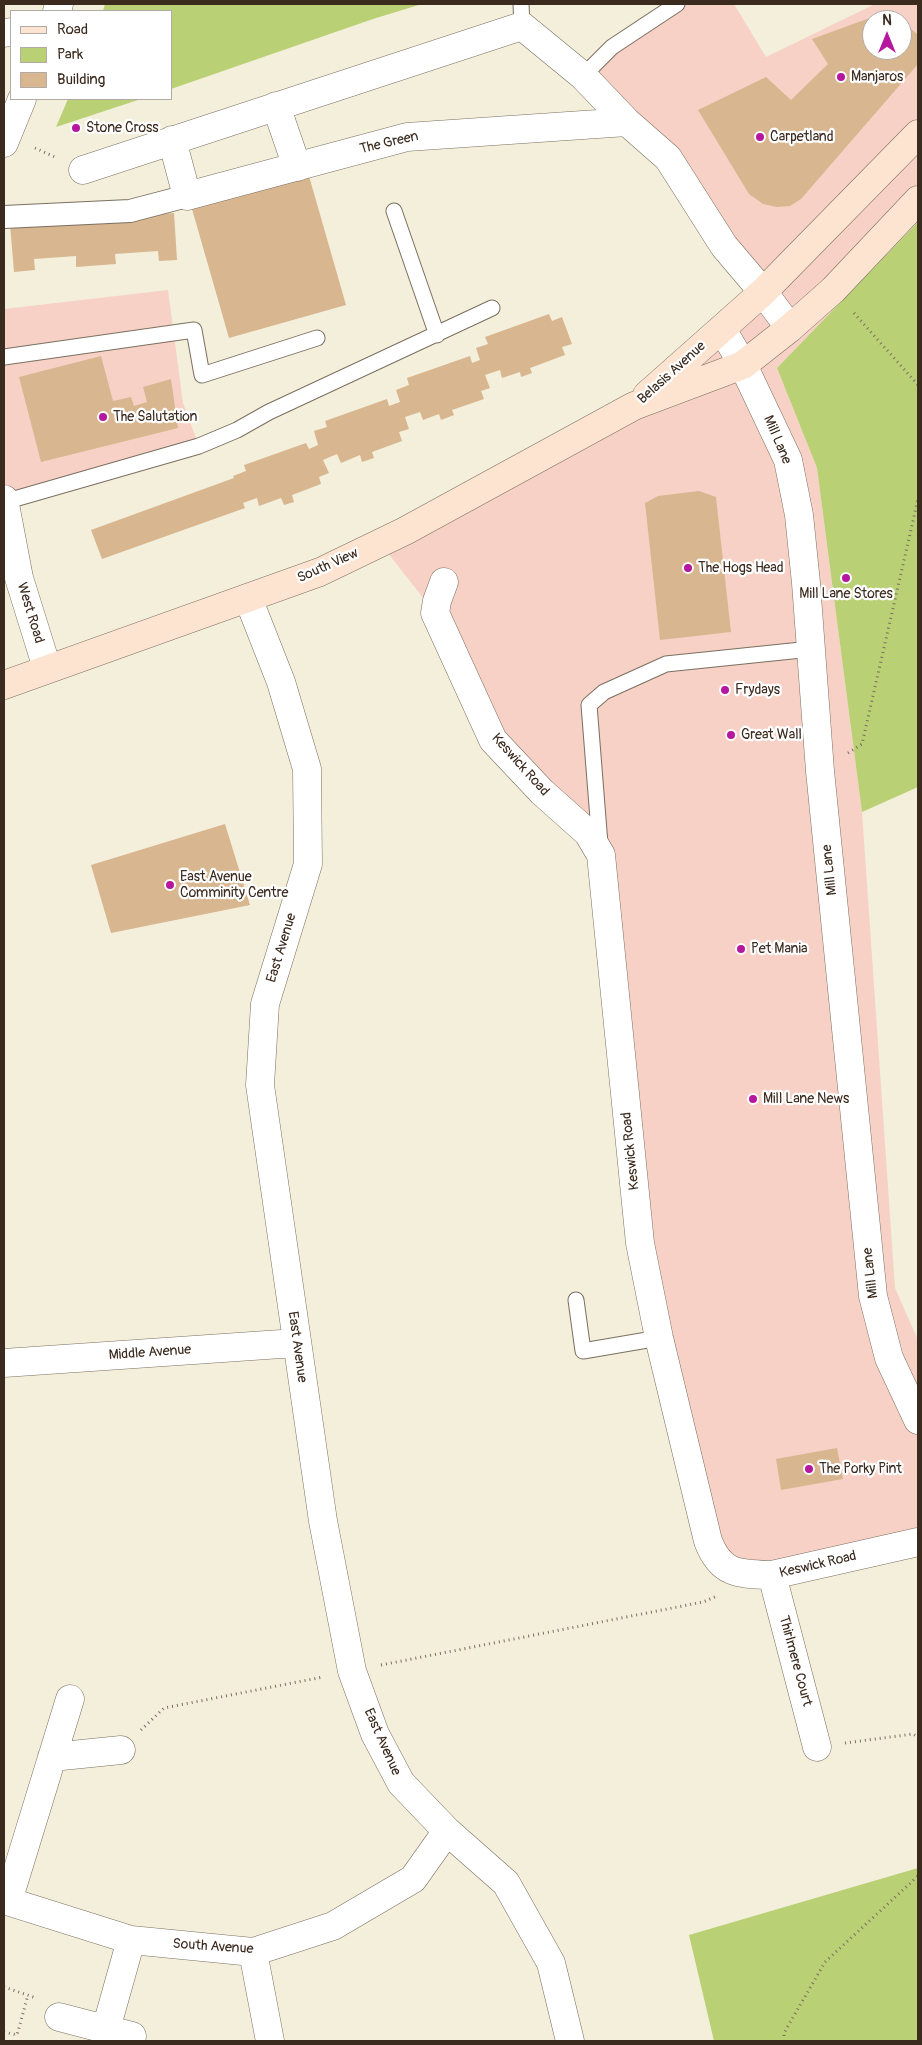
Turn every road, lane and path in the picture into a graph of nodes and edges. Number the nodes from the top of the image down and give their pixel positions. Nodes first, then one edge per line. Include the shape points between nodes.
1 (677, 4) edge
2 (521, 15) edge
3 (583, 76) junction
4 (22, 100) edge
5 (276, 106) junction
6 (627, 122) junction
7 (918, 134) edge
8 (5, 139) edge
9 (172, 140) junction
10 (297, 167) junction
11 (83, 170) joint
12 (187, 196) junction
13 (918, 200) edge
14 (394, 211) dead end
15 (4, 217) edge
16 (834, 290) junction
17 (763, 292) junction
18 (492, 308) dead end
19 (790, 328) junction
20 (722, 329) junction
21 (437, 334) junction
22 (317, 338) dead end
23 (4, 356) edge
24 (743, 364) junction
25 (918, 385) edge
26 (634, 406) junction
27 (918, 499) edge
28 (4, 501) edge
29 (444, 582) dead end
30 (248, 598) junction
31 (811, 649) junction
32 (47, 668) junction
33 (4, 685) edge
34 (820, 771) junction
35 (601, 855) junction
36 (576, 1300) dead end
37 (659, 1338) junction
38 (296, 1343) junction
39 (4, 1363) edge
40 (918, 1420) edge
41 (918, 1542) edge
42 (733, 1571) junction
43 (772, 1575) junction
44 (352, 1671) junction
45 (70, 1699) dead end
46 (918, 1737) edge
47 (817, 1747) joint
48 (121, 1750) joint
49 (52, 1757) junction
50 (448, 1832) junction
51 (918, 1876) edge
52 (6, 1900) edge
53 (131, 1940) junction
54 (253, 1952) junction
55 (28, 1995) dead end
56 (59, 2017) dead end
57 (4, 2032) edge
58 (270, 2041) edge
59 (570, 2041) edge
60 (784, 2041) edge

1 - 3 lane via 612,47
2 - 3 street
2 - 5 street
3 - 6 street
4 - 8 street
5 - 9 street
5 - 10 street
6 - 10 street, The Green via 407,136
6 - 17 street via 668,158 724,246
7 - 17 main road, Belasis Avenue
8 - 11 path
9 - 11 street
9 - 12 street
10 - 12 street, The Green
12 - 15 street, The Green via 130,211
13 - 16 main road, Belasis Avenue
14 - 21 lane
16 - 19 main road, Belasis Avenue
16 - 25 path
17 - 19 street
17 - 20 main road, Belasis Avenue
18 - 21 lane
19 - 24 main road, Belasis Avenue
20 - 24 street, Mill Lane
20 - 26 main road, Belasis Avenue
21 - 28 lane via 199,446
22 - 23 lane via 202,375 194,330
24 - 26 main road, Belasis Avenue
24 - 31 street, Mill Lane via 788,460 799,515
26 - 30 main road, South View via 406,531 320,572
27 - 34 path via 862,744
28 - 32 street, West Road via 19,578
29 - 35 street, Keswick Road via 435,613 494,740 542,792 588,833
30 - 32 main road, South View
30 - 38 street, East Avenue via 282,682 307,769 308,864 265,1004 260,1085
31 - 34 street, Mill Lane
31 - 35 lane via 666,664 604,692 588,705
32 - 33 main road, South View
34 - 40 street, Mill Lane via 873,1296 889,1358
35 - 37 street, Keswick Road via 640,1243
36 - 37 lane via 583,1351
37 - 42 street, Keswick Road via 708,1541 714,1556
38 - 39 street, Middle Avenue
38 - 44 street, East Avenue via 323,1520
41 - 43 street, Keswick Road
42 - 43 street, Keswick Road
42 - 44 path via 721,1594 703,1602
43 - 47 street, Thirlmere Court
44 - 48 path via 164,1708
44 - 50 street, East Avenue via 375,1734 400,1783
45 - 49 street
46 - 47 path via 913,1734
48 - 49 street
49 - 52 street
50 - 54 street, South Avenue via 413,1879 333,1926
50 - 59 street, East Avenue via 506,1883 551,1963
51 - 60 path via 825,1962 784,2033
52 - 53 street, South Avenue
53 - 54 street, South Avenue
53 - 56 street via 119,2033
54 - 58 street
55 - 57 path via 17,2035

